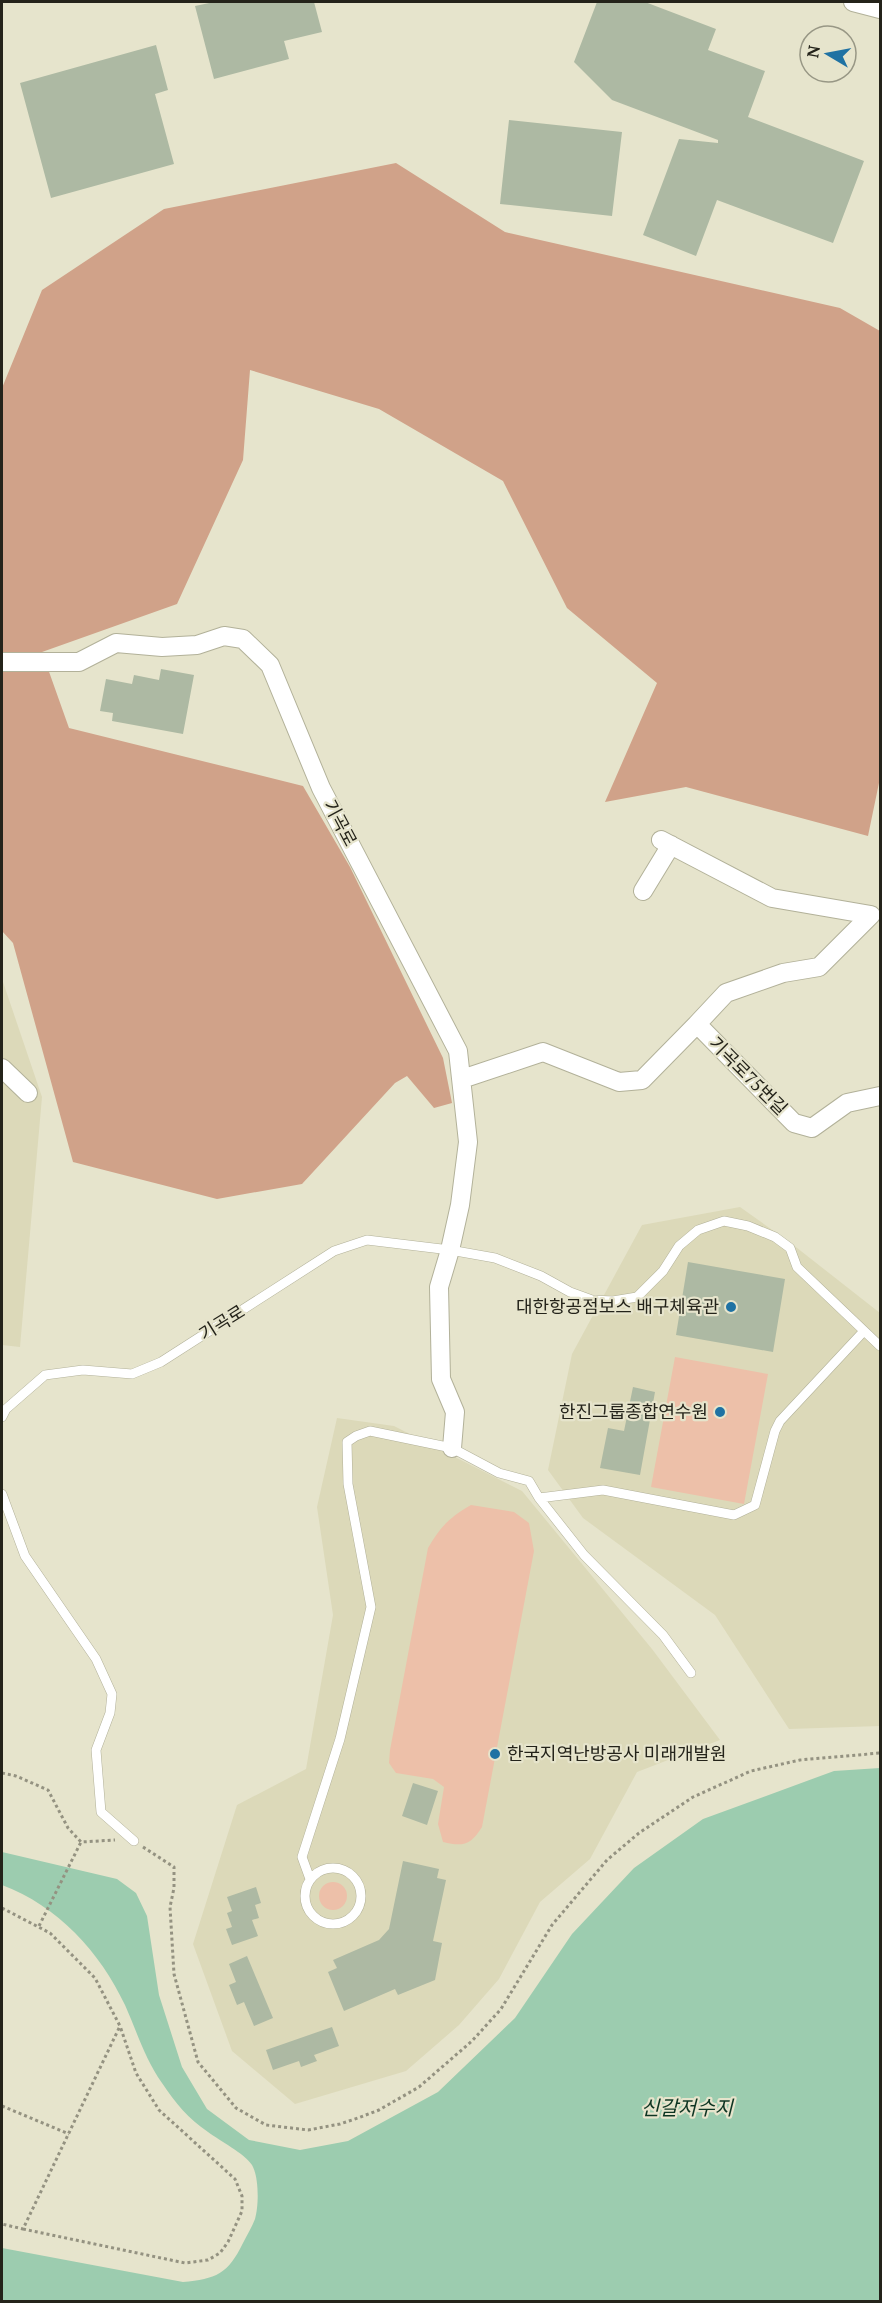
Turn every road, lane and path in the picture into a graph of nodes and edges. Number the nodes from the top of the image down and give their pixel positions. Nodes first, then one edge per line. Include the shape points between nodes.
1 (853, 2) edge
2 (880, 9) edge
3 (2, 662) edge
4 (644, 891) dead end
5 (697, 1024) junction
6 (2, 1068) edge
7 (462, 1079) junction
8 (28, 1093) dead end
9 (880, 1096) edge
10 (450, 1250) junction
11 (864, 1331) junction
12 (880, 1346) edge
13 (2, 1417) edge
14 (453, 1448) junction
15 (2, 1494) edge
16 (539, 1498) junction
17 (691, 1674) dead end
18 (880, 1754) edge
19 (2, 1773) edge
20 (134, 1841) junction
21 (81, 1842) junction
22 (310, 1879) junction
23 (2, 1908) edge
24 (39, 1926) junction
25 (120, 2026) junction
26 (2, 2106) edge
27 (69, 2134) junction
28 (2, 2224) edge
29 (23, 2229) junction

1 - 2 street
3 - 7 street, 기곡로 via 79,662 116,643 162,647 196,645 224,636 243,639 270,665 321,788 458,1051
4 - 5 street via 666,843 772,898 871,915 819,968 783,973 726,993
5 - 7 street, 기곡로75번길 via 642,1080 619,1082 543,1052
5 - 9 street, 기곡로75번길 via 794,1123 812,1128 847,1103
6 - 8 street
7 - 10 street, 기곡로 via 468,1142
10 - 11 lane via 495,1258 570,1292 592,1300 613,1301 638,1297 663,1271 679,1246 698,1230 724,1221 775,1237 789,1248 797,1266
10 - 13 lane, 기곡로 via 367,1240 334,1251 161,1362 132,1374 83,1370 45,1375
10 - 14 street, 기곡로 via 439,1287 441,1379 456,1412
11 - 12 lane
11 - 16 lane via 780,1421 755,1505 734,1515 603,1490
14 - 16 lane via 499,1473 529,1481
14 - 22 lane via 370,1431 347,1442 348,1484 371,1607 340,1739 302,1857
15 - 20 lane via 25,1556 96,1659 112,1694 110,1713 96,1750 101,1812
16 - 17 lane via 584,1555 663,1635
18 - 20 path via 771,1766 693,1797 607,1860 552,1925 501,2009 472,2041 419,2087 358,2118 308,2130 266,2125 236,2108 198,2061 174,1974 174,1867
19 - 21 path via 48,1790 68,1828
20 - 21 path
21 - 24 path
22 - 22 lane via 305,1897 312,1915 319,1921 338,1924 354,1915 362,1898 351,1874 335,1867 326,1868
23 - 24 path
24 - 25 path via 95,1978
25 - 27 path
25 - 29 path via 136,2073 159,2110 235,2178 242,2196 242,2211 228,2242 208,2260 185,2263
26 - 27 path
27 - 29 path
28 - 29 path

